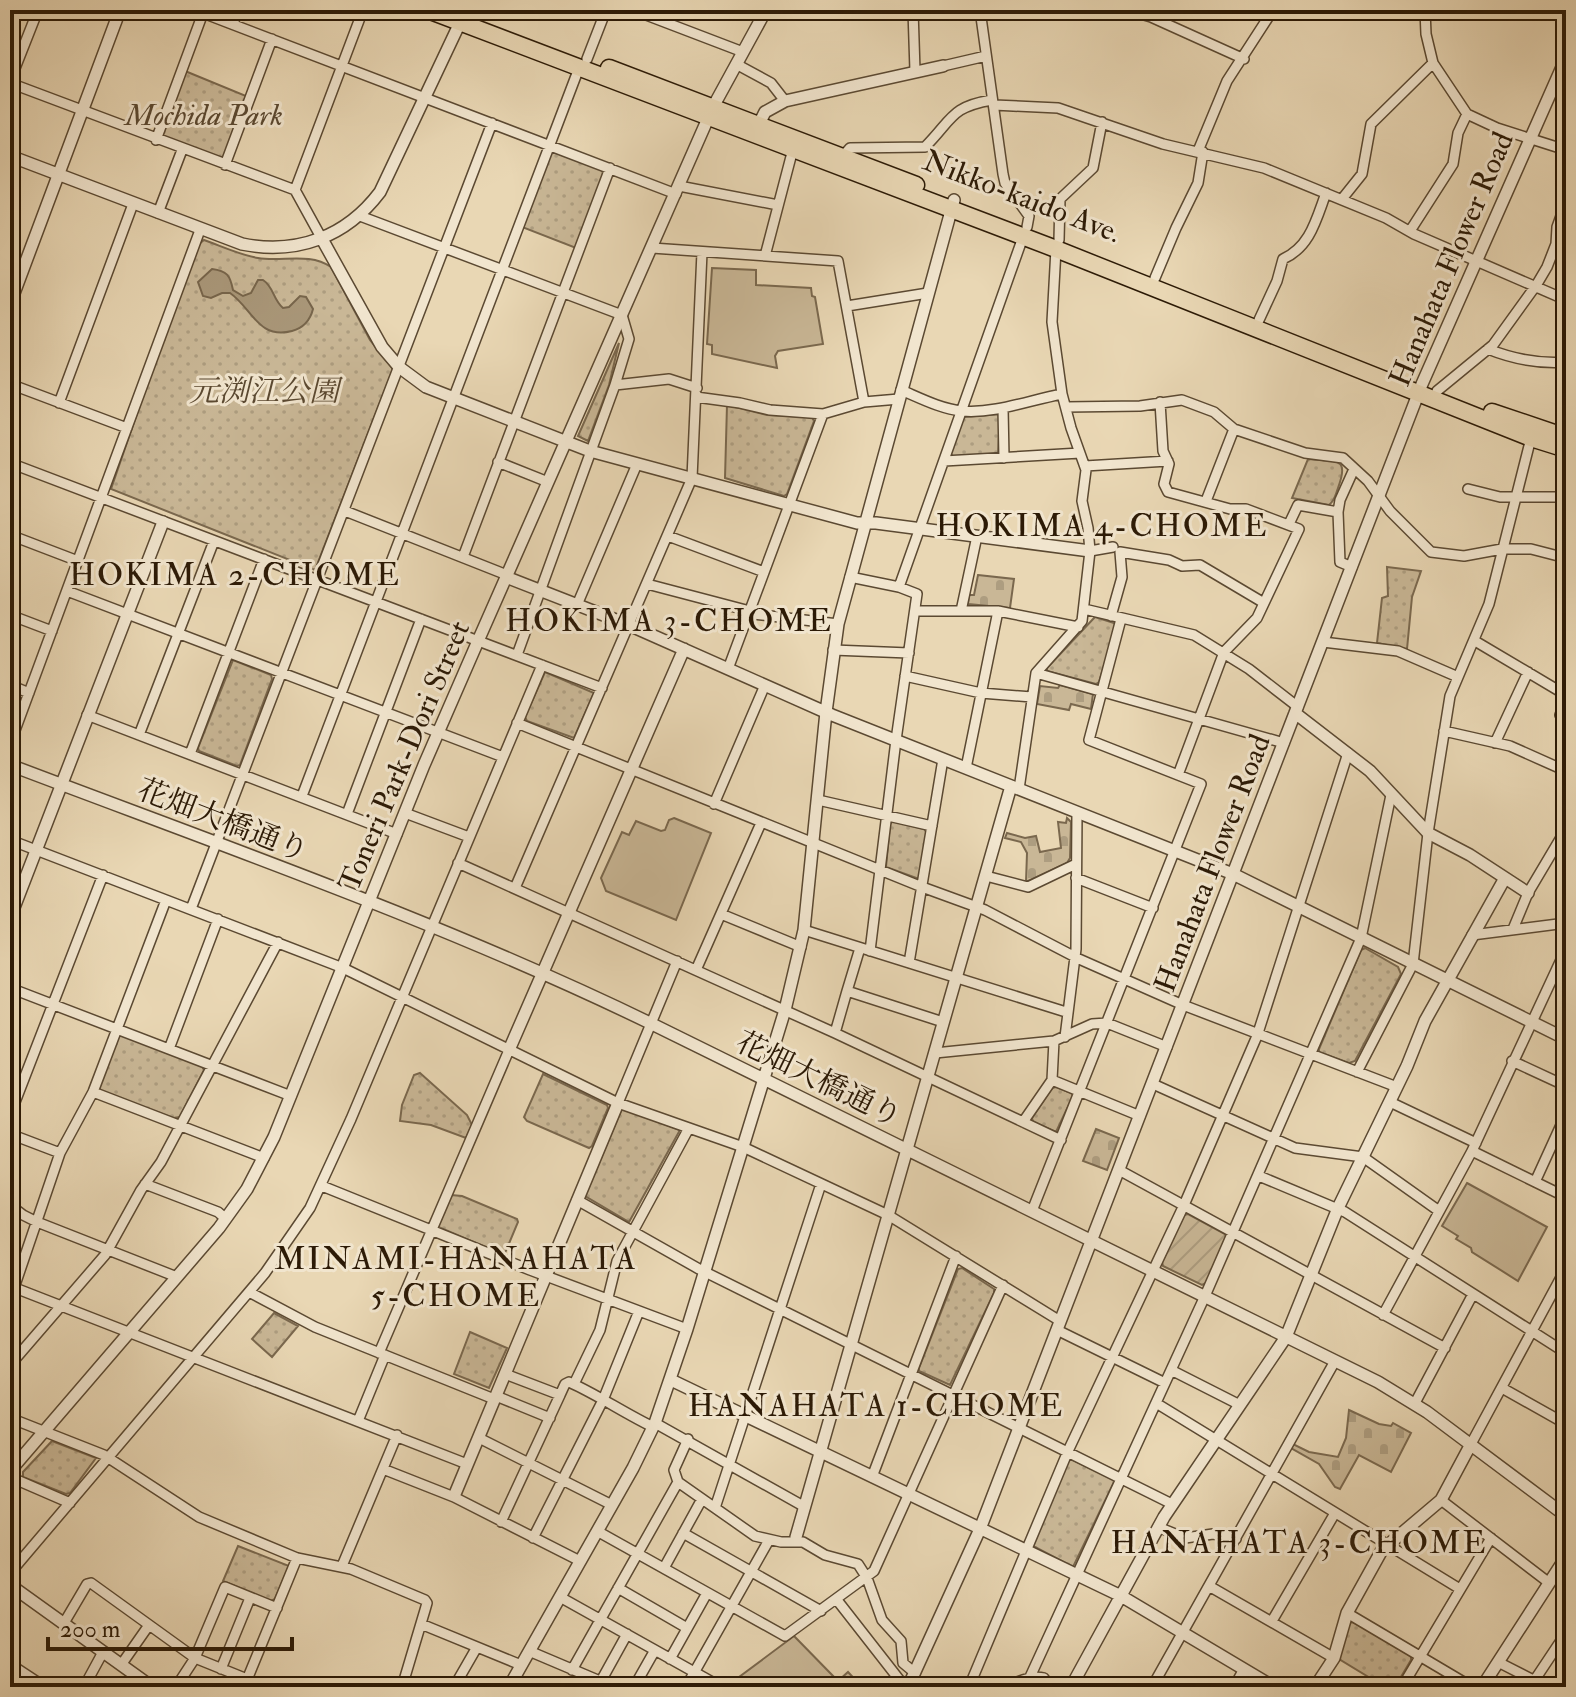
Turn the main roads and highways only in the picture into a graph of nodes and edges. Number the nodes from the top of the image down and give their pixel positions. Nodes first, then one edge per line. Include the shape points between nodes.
1 (428, 10) edge
2 (461, 14) edge
3 (711, 112) junction
4 (953, 205) junction
5 (1057, 244) junction
6 (1426, 390) junction
7 (1566, 437) edge
8 (1531, 438) junction
9 (1566, 449) edge
10 (1566, 456) edge

1 - 2 highway, Nikko-kaido Ave.
2 - 3 highway, Nikko-kaido Ave.
3 - 4 highway, Nikko-kaido Ave. via 793,149
3 - 4 highway, Nikko-kaido Ave. via 843,156
4 - 5 highway, Nikko-kaido Ave.
5 - 6 highway, Nikko-kaido Ave.
5 - 6 highway, Nikko-kaido Ave. via 1155,278
6 - 7 highway, Nikko-kaido Ave.
6 - 8 highway, Nikko-kaido Ave.
8 - 9 highway
8 - 10 highway

